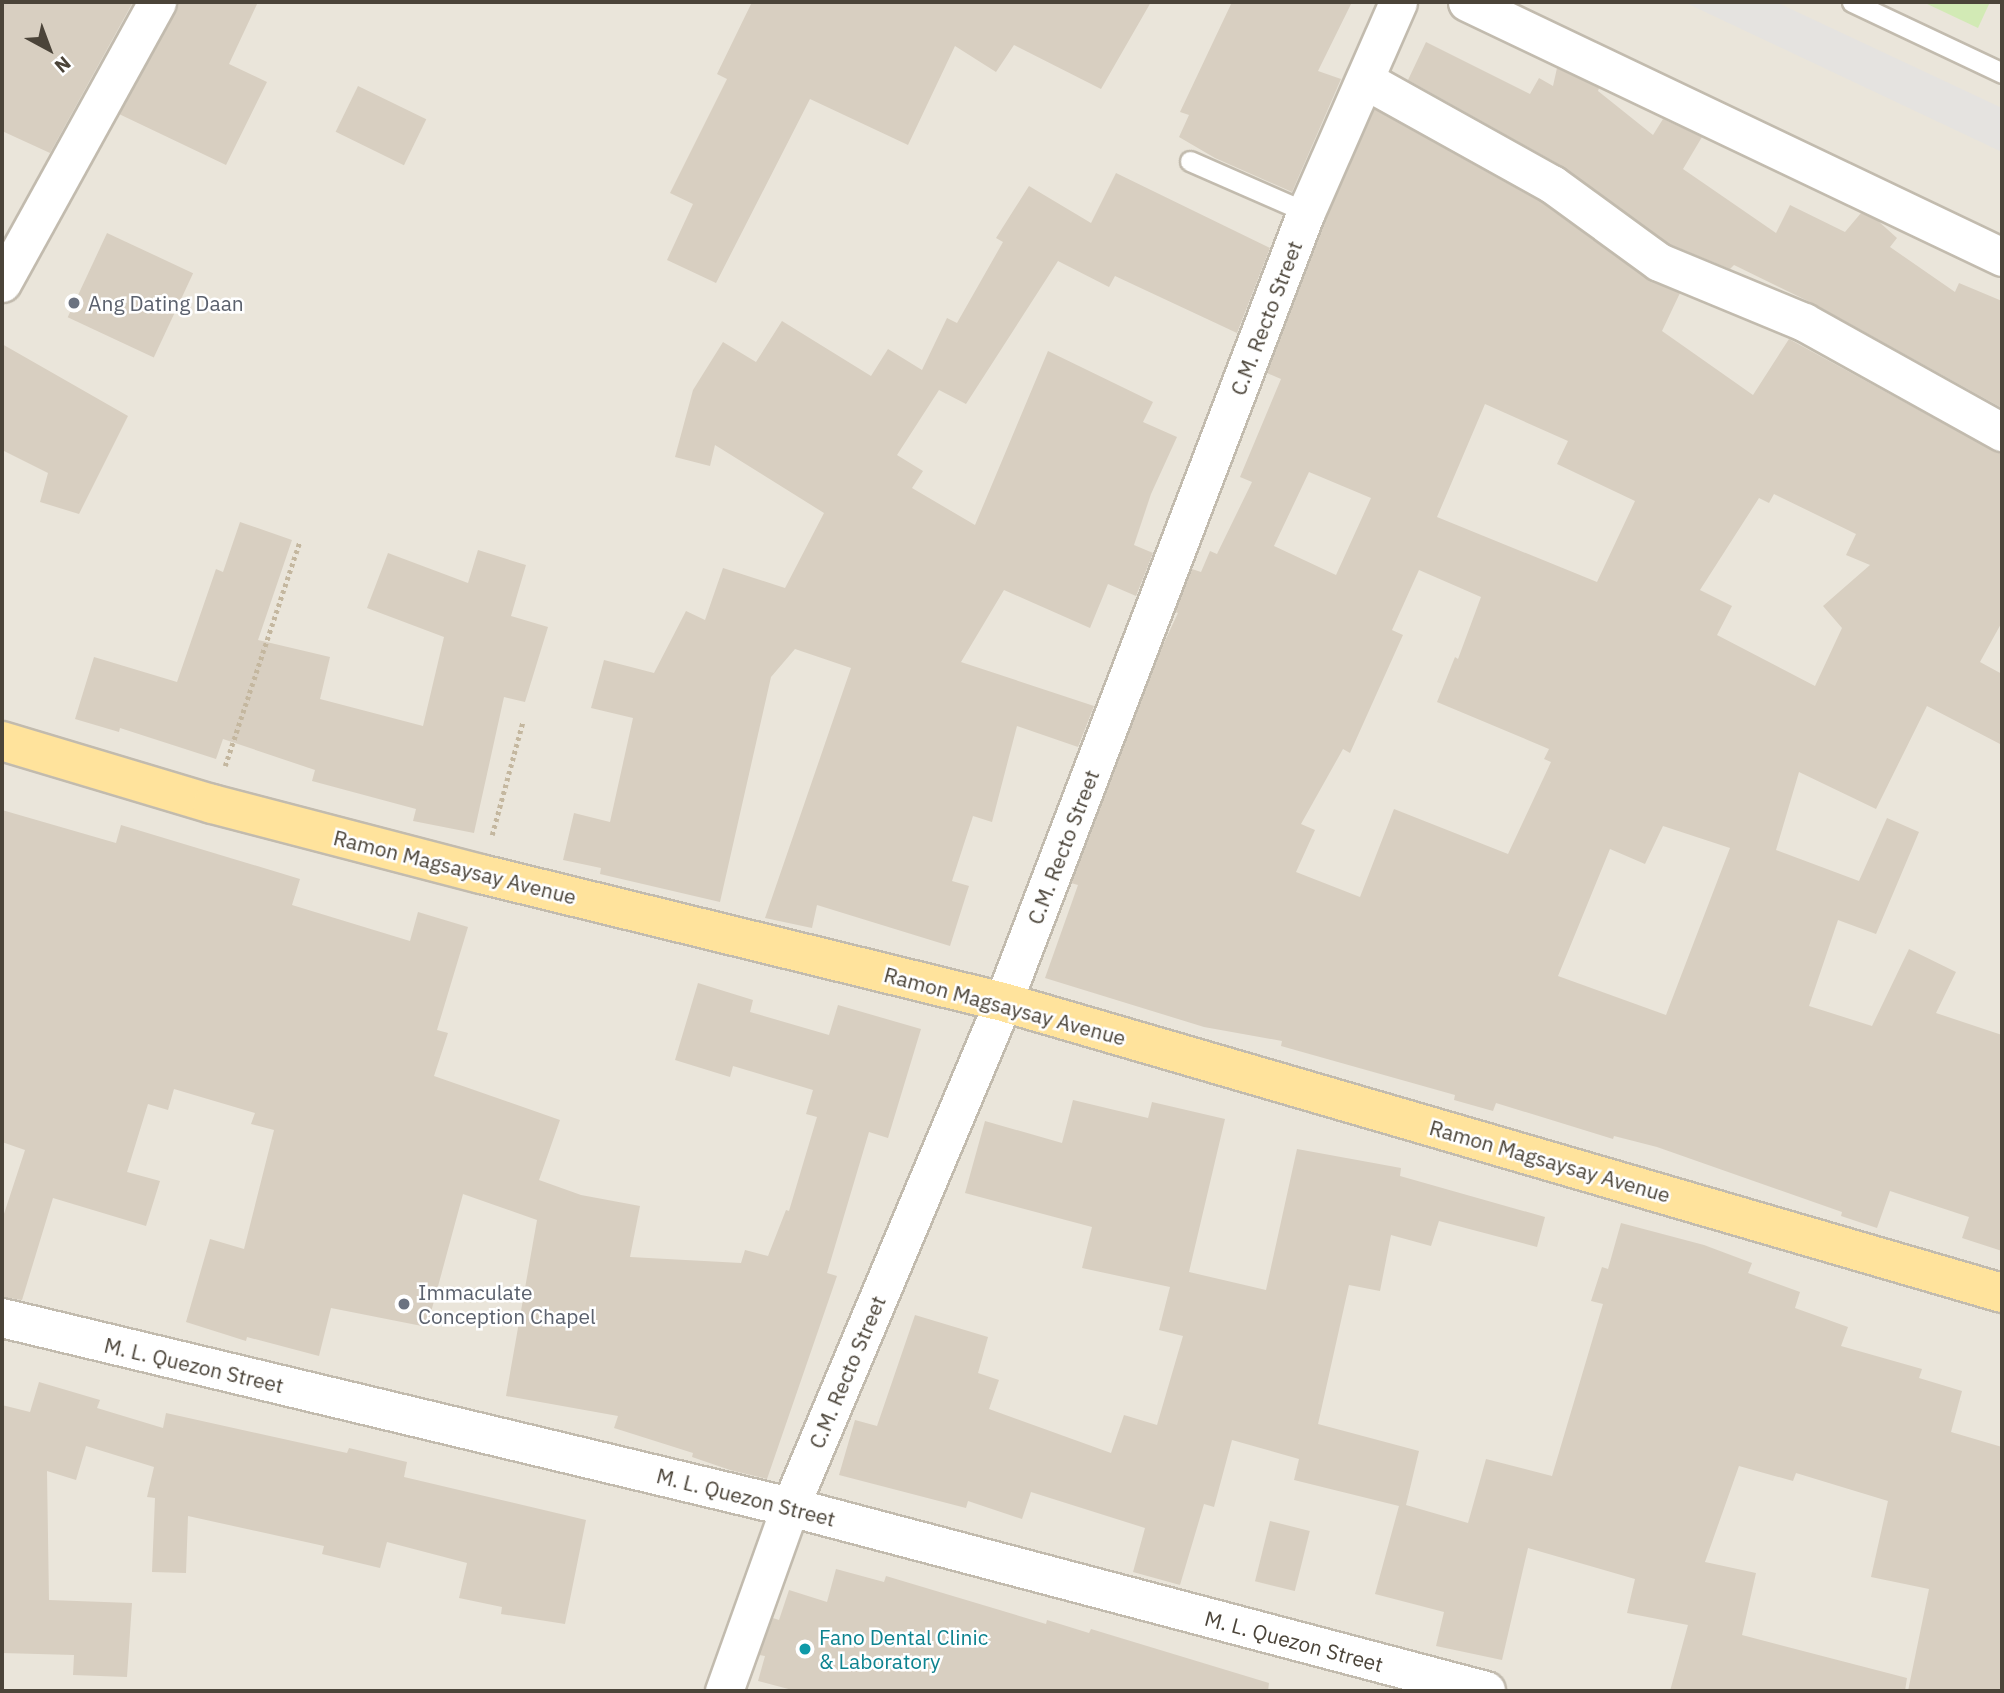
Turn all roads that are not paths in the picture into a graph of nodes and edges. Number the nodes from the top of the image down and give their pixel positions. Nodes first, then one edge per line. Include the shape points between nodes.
1 (157, 2) edge
2 (1398, 2) edge
3 (1467, 2) edge
4 (1852, 2) edge
5 (2000, 67) edge
6 (1365, 80) junction
7 (1190, 161) dead end
8 (1306, 212) junction
9 (2002, 257) edge
10 (2, 283) edge
11 (2002, 432) edge
12 (2, 741) edge
13 (1003, 1002) junction
14 (2002, 1293) edge
15 (2, 1318) edge
16 (790, 1507) junction
17 (724, 1691) edge
18 (1486, 1691) edge

1 - 10 street
2 - 6 street, C.M. Recto Street
3 - 9 street
4 - 5 lane
6 - 8 street, C.M. Recto Street
6 - 11 street via 1552,184 1659,262 1804,322
7 - 8 lane
8 - 13 street, C.M. Recto Street
12 - 13 main road, Ramon Magsaysay Avenue via 212,804
13 - 14 main road, Ramon Magsaysay Avenue
13 - 16 street, C.M. Recto Street
15 - 16 street, M. L. Quezon Street
16 - 17 street, C.M. Recto Street
16 - 18 street, M. L. Quezon Street

